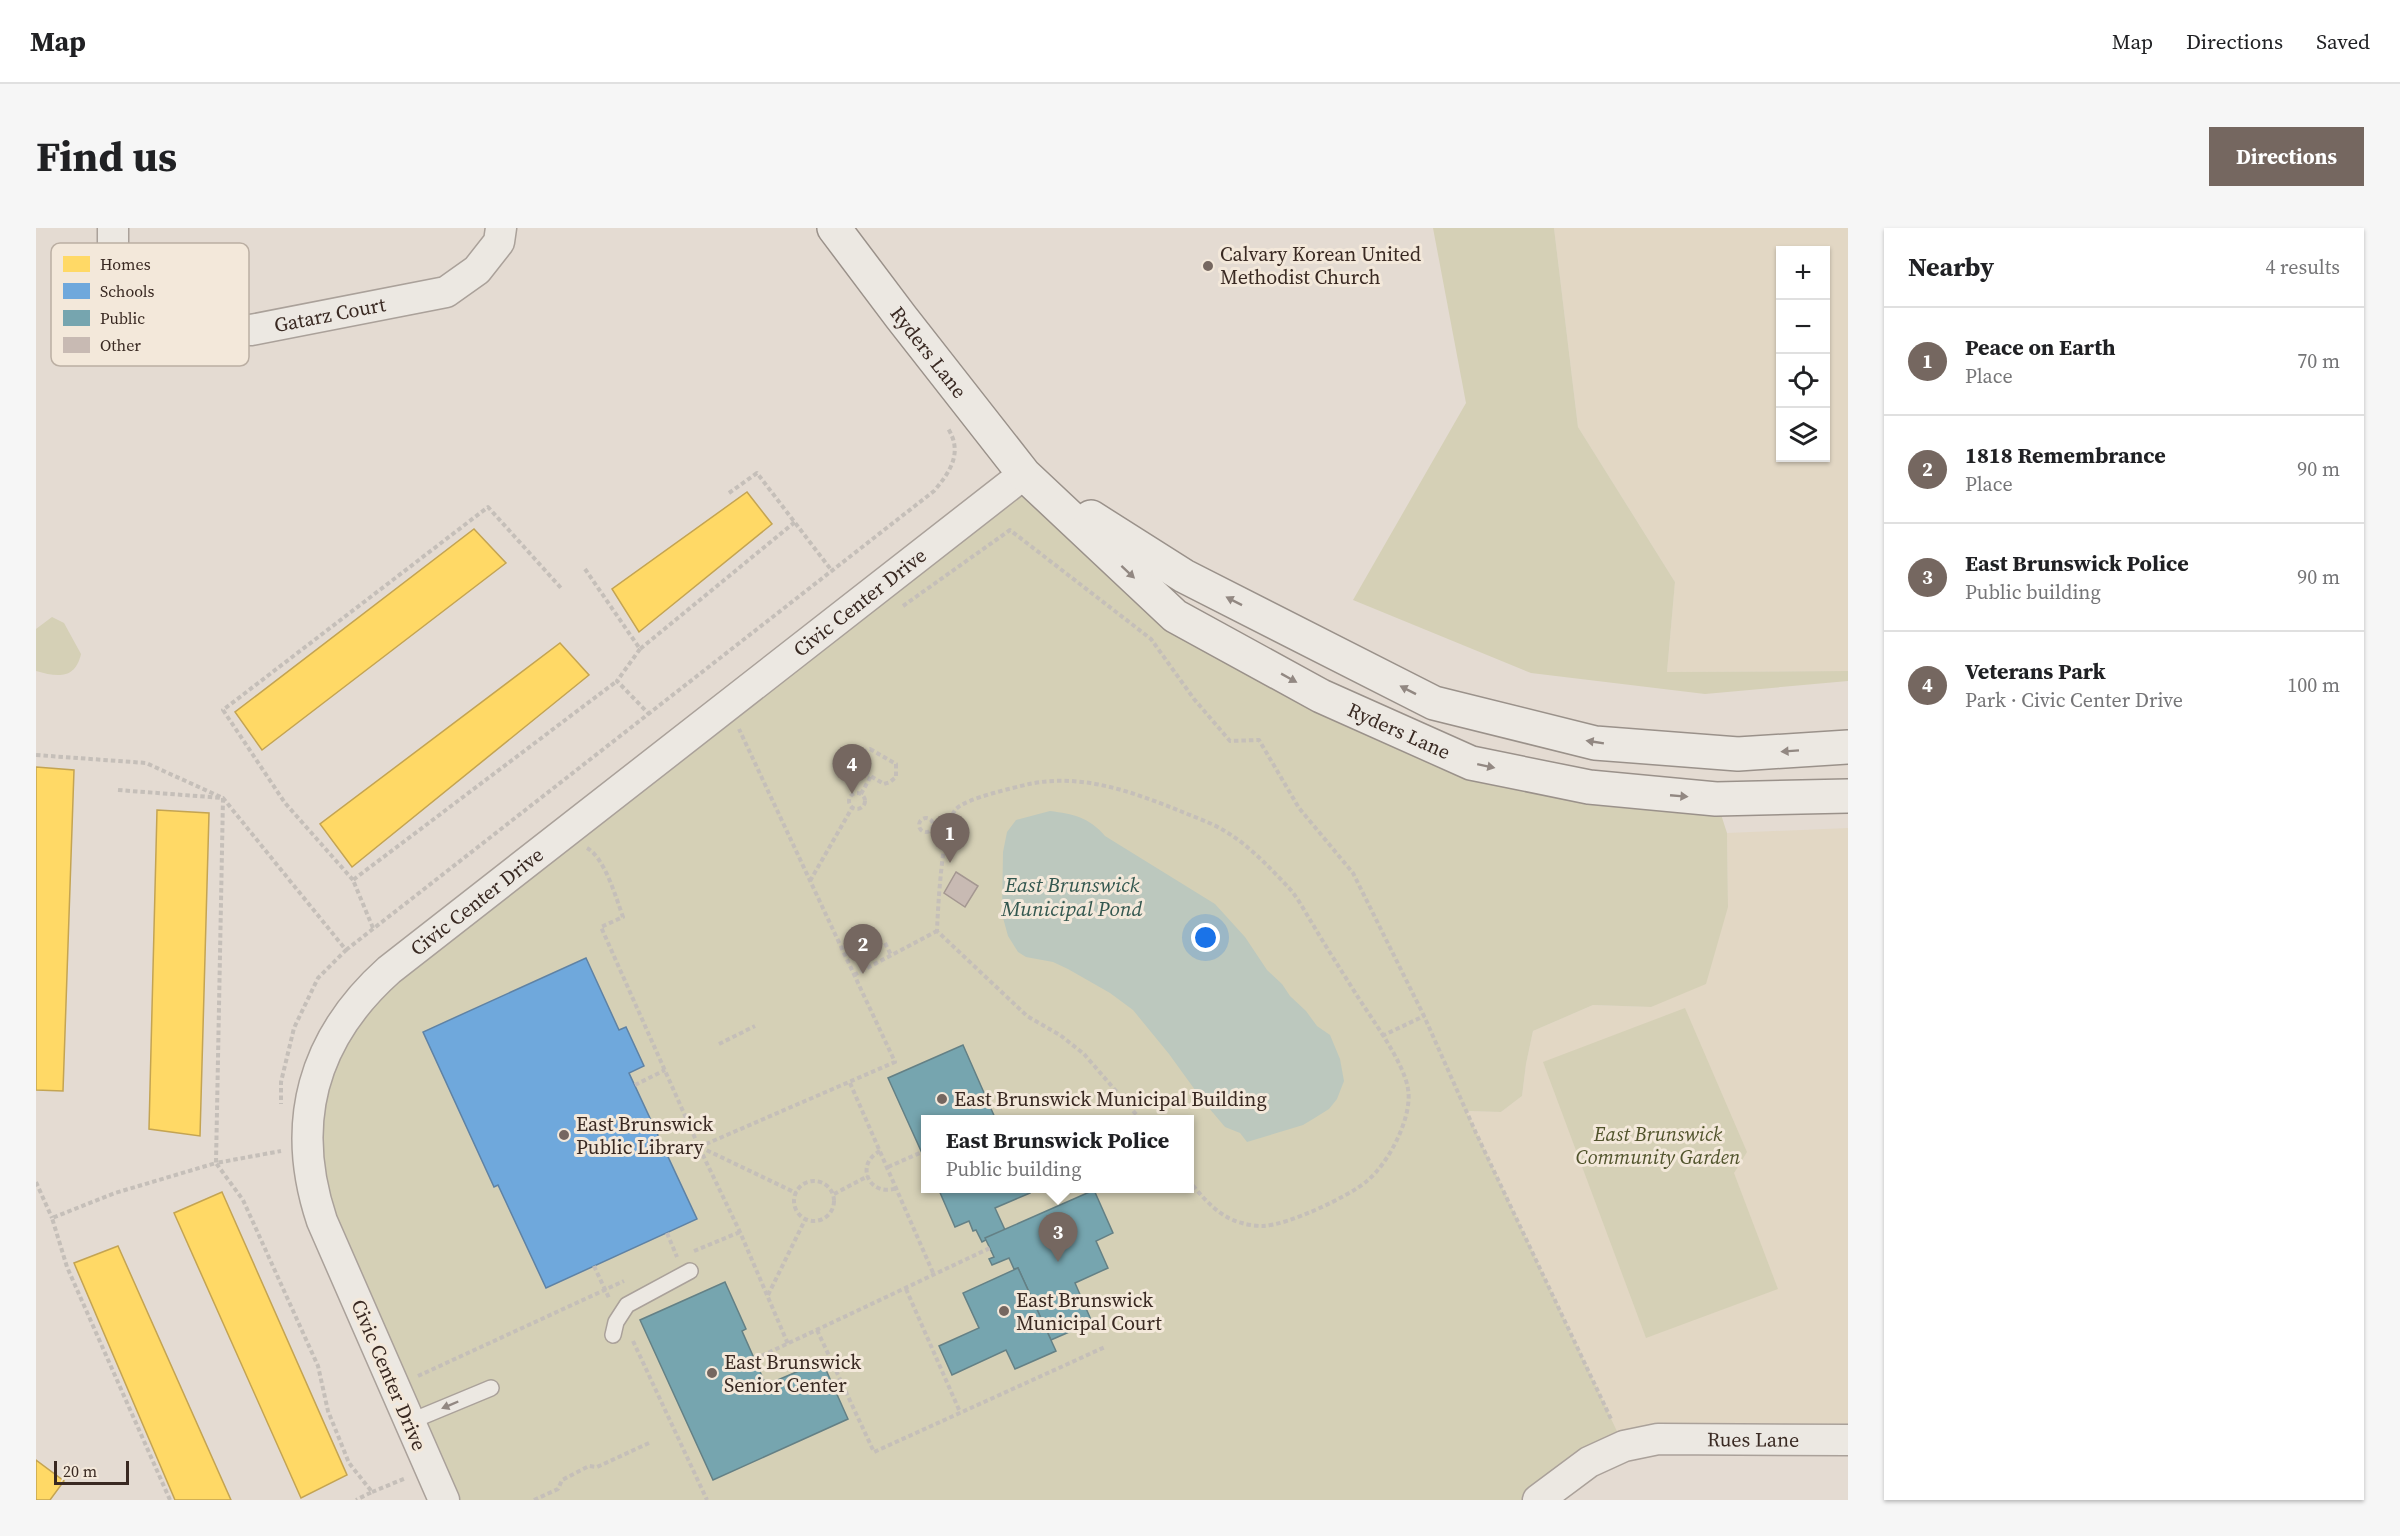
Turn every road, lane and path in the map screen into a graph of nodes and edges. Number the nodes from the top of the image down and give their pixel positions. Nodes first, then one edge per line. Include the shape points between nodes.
1 (501, 228) edge
2 (834, 228) edge
3 (249, 330) edge
4 (943, 421) dead end
5 (1024, 474) junction
6 (729, 493) dead end
7 (795, 522) junction
8 (585, 569) dead end
9 (832, 571) junction
10 (561, 588) dead end
11 (895, 612) dead end
12 (640, 649) junction
13 (617, 681) junction
14 (649, 714) junction
15 (748, 722) dead end
16 (1848, 747) edge
17 (36, 755) edge
18 (871, 776) junction
19 (118, 790) dead end
20 (861, 794) junction
21 (1848, 796) edge
22 (223, 798) junction
23 (852, 808) junction
24 (571, 828) junction
25 (353, 880) junction
26 (810, 881) junction
27 (373, 928) junction
28 (937, 931) junction
29 (885, 943) dead end
30 (346, 950) junction
31 (891, 956) junction
32 (854, 975) junction
33 (1424, 1016) junction
34 (755, 1026) dead end
35 (1382, 1036) junction
36 (719, 1044) dead end
37 (666, 1070) junction
38 (850, 1083) junction
39 (635, 1085) dead end
40 (281, 1105) dead end
41 (1137, 1115) edge
42 (281, 1140) dead end
43 (699, 1147) junction
44 (880, 1151) junction
45 (921, 1152) edge
46 (216, 1163) junction
47 (888, 1167) junction
48 (868, 1176) junction
49 (36, 1182) edge
50 (1194, 1186) edge
51 (897, 1188) junction
52 (796, 1193) junction
53 (833, 1194) junction
54 (52, 1218) junction
55 (805, 1220) junction
56 (740, 1232) junction
57 (667, 1233) dead end
58 (990, 1248) dead end
59 (677, 1257) junction
60 (667, 1262) dead end
61 (594, 1266) dead end
62 (690, 1272) dead end
63 (934, 1275) junction
64 (626, 1281) dead end
65 (906, 1289) junction
66 (605, 1290) junction
67 (768, 1295) junction
68 (612, 1302) dead end
69 (818, 1330) junction
70 (613, 1335) dead end
71 (632, 1340) dead end
72 (788, 1344) junction
73 (1105, 1347) dead end
74 (754, 1359) dead end
75 (394, 1386) junction
76 (491, 1388) dead end
77 (960, 1412) junction
78 (409, 1422) junction
79 (1848, 1440) edge
80 (649, 1443) dead end
81 (1624, 1446) junction
82 (170, 1500) edge
83 (356, 1500) edge
84 (444, 1500) edge
85 (534, 1500) edge
86 (707, 1500) edge
87 (1538, 1500) edge

1 - 3 street, Gatarz Court via 499,242 477,270 446,292
2 - 5 main road, Ryders Lane
4 - 9 path via 950,430 955,454 951,472 934,492
16 -> 5 main road, Ryders Lane via 1738,754 1595,743 1434,703 1184,576
5 -> 21 main road, Ryders Lane via 1175,616 1321,696 1471,763 1589,787 1716,799
5 - 24 street, Civic Center Drive
6 - 7 path via 758,473
7 - 9 path
7 - 12 path
8 - 12 path
9 - 14 path
10 - 25 path via 488,507 223,710 285,803
11 - 33 path via 1010,530 1151,639 1230,741 1259,740 1299,808 1353,873
12 - 13 path
13 - 14 path
13 - 25 path
14 - 27 path
15 - 26 path via 739,728
17 - 22 path via 146,763
18 - 18 path via 859,769 856,762 864,751 870,749 896,764 896,777 890,782 884,784
18 - 20 path
19 - 22 path
20 - 23 path via 850,796
20 - 23 path via 865,799 863,807
22 - 30 path
22 - 46 path
23 - 26 path
24 - 37 path via 585,848 596,854 607,876 623,917 601,927
24 - 75 street, Civic Center Drive via 368,989 340,1025 320,1066 309,1110 310,1177 322,1221
25 - 27 path
26 - 32 path
27 - 30 path
28 - 31 path
28 - 35 path via 938,890 948,824 958,807 999,790 1049,781 1125,790 1222,828 1242,842 1291,890
28 - 41 path via 1027,1016 1084,1054
29 - 31 path
30 - 40 path via 318,978 294,1028 280,1082
31 - 32 path
32 - 38 path via 895,1062
33 - 35 path
33 - 81 path
34 - 36 path
35 - 50 path via 1402,1070 1408,1104 1392,1150 1369,1180 1316,1209 1263,1226 1228,1218
37 - 39 path
37 - 43 path
38 - 43 path
38 - 44 path
42 - 46 path via 281,1151
43 - 52 path
43 - 56 path
44 - 47 path
44 - 48 path via 870,1159
45 - 47 path
46 - 54 path via 115,1193
46 - 83 path via 243,1200 290,1301 318,1366 328,1411 349,1464 372,1492
47 - 51 path
48 - 51 path via 884,1191
48 - 53 path
49 - 54 path
51 - 63 path
52 - 53 path via 801,1185 814,1181 827,1185
52 - 55 path via 796,1210
53 - 55 path via 835,1203 830,1215 819,1222
54 - 82 path via 67,1267
55 - 67 path
56 - 59 path
56 - 67 path
57 - 59 path
58 - 63 path
59 - 60 path
61 - 66 path
62 - 70 lane via 627,1305
63 - 65 path
64 - 66 path
65 - 69 path
65 - 77 path
66 - 68 path
66 - 75 path
67 - 72 path
69 - 72 path
69 - 77 path via 874,1452
71 - 86 path
72 - 74 path
73 - 77 path
75 - 78 street, Civic Center Drive
76 -> 78 lane
78 - 84 street, Civic Center Drive
79 - 81 street, Rues Lane via 1658,1439
80 - 85 path via 597,1467 589,1466 562,1480 558,1489
81 - 87 street via 1589,1462

